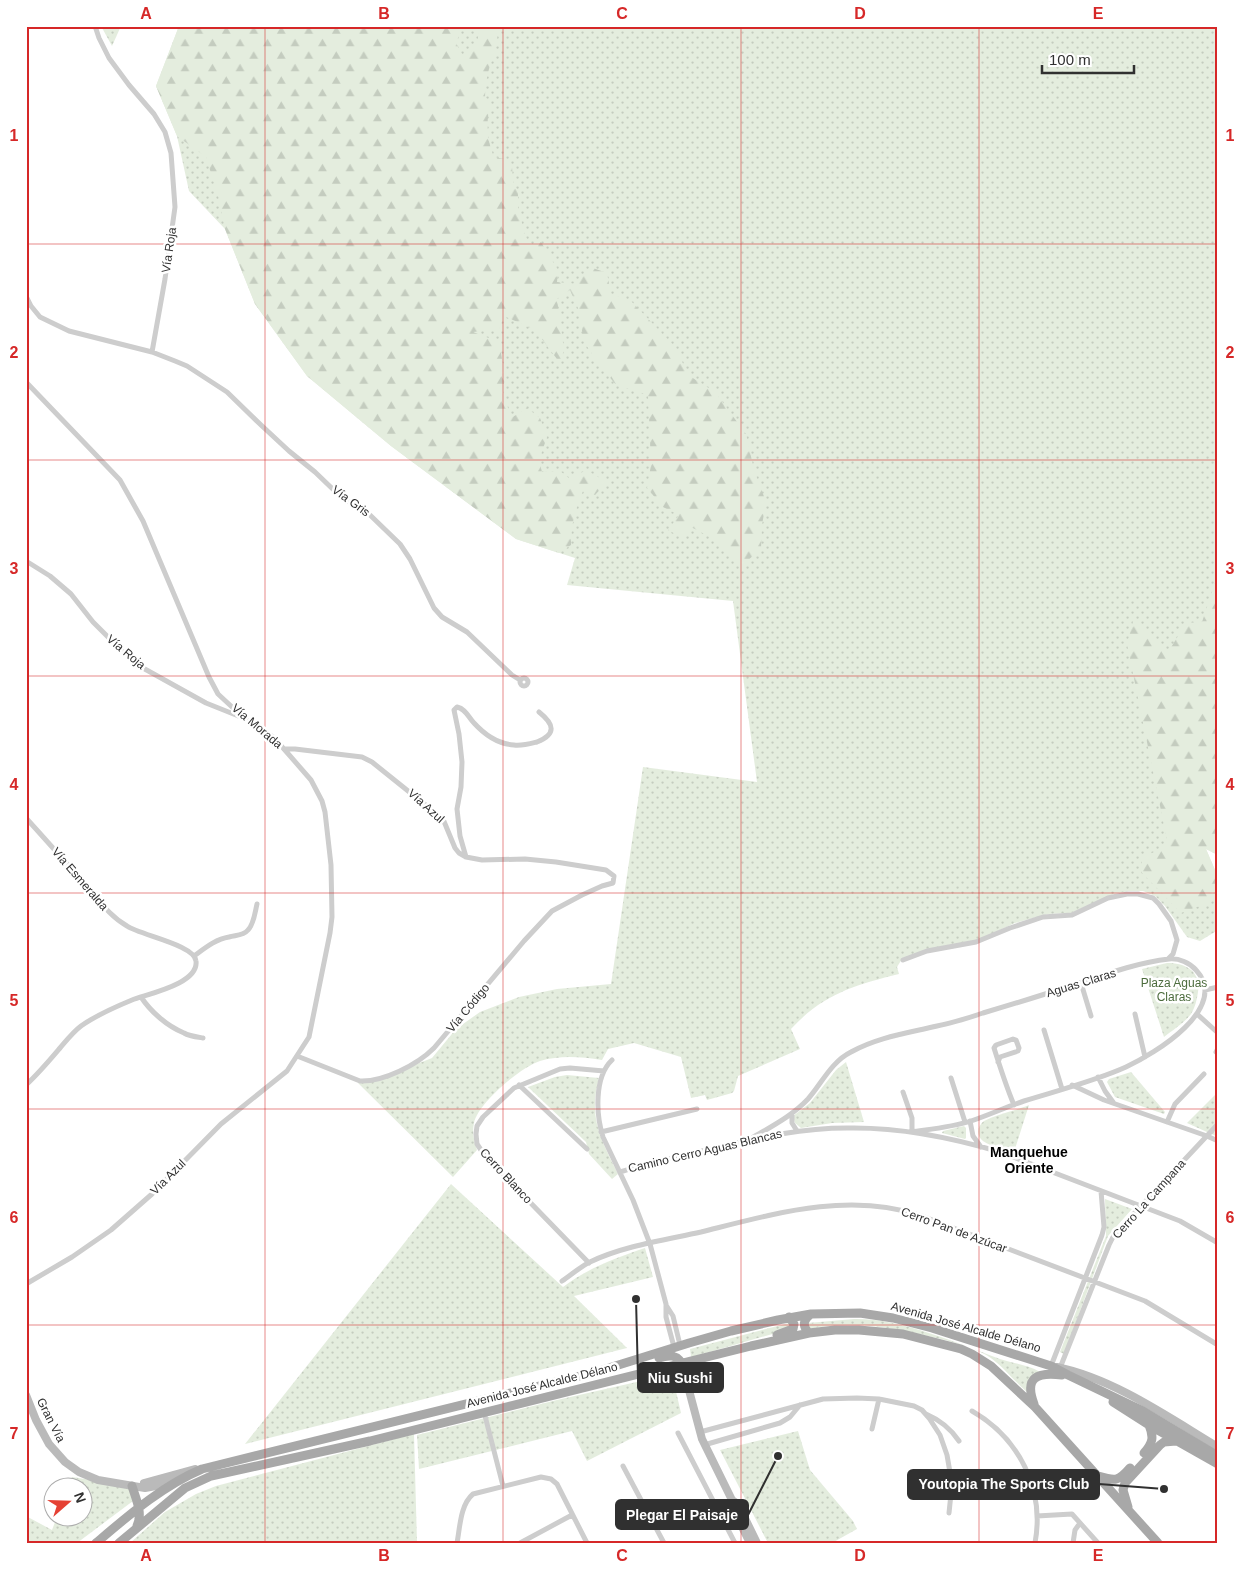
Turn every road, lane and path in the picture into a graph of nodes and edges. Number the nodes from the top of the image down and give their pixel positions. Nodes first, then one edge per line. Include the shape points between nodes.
1 (95, 26) edge
2 (26, 296) edge
3 (152, 352) junction
4 (26, 382) edge
5 (26, 561) edge
6 (520, 680) dead end
7 (539, 712) dead end
8 (245, 719) junction
9 (284, 749) junction
10 (26, 818) edge
11 (466, 857) junction
12 (257, 904) dead end
13 (194, 956) junction
14 (1168, 959) junction
15 (903, 960) dead end
16 (1081, 983) junction
17 (1218, 987) edge
18 (1205, 990) junction
19 (142, 997) junction
20 (1135, 1014) dead end
21 (1197, 1014) junction
22 (1092, 1016) dead end
23 (1044, 1030) dead end
24 (1218, 1033) edge
25 (203, 1038) dead end
26 (297, 1056) junction
27 (1145, 1058) junction
28 (612, 1060) dead end
29 (998, 1062) junction
30 (604, 1071) junction
31 (1204, 1074) dead end
32 (1098, 1077) junction
33 (950, 1078) dead end
34 (26, 1085) edge
35 (1072, 1085) junction
36 (519, 1086) junction
37 (1062, 1089) junction
38 (903, 1092) dead end
39 (1114, 1102) junction
40 (1014, 1105) junction
41 (696, 1109) dead end
42 (792, 1112) junction
43 (968, 1122) junction
44 (1167, 1122) junction
45 (1218, 1124) edge
46 (940, 1128) junction
47 (797, 1131) junction
48 (601, 1132) junction
49 (912, 1132) junction
50 (973, 1136) junction
51 (1207, 1136) junction
52 (940, 1137) junction
53 (752, 1138) junction
54 (1218, 1141) edge
55 (964, 1143) junction
56 (981, 1147) junction
57 (587, 1149) dead end
58 (620, 1172) junction
59 (1101, 1191) junction
60 (1141, 1206) junction
61 (1218, 1243) edge
62 (650, 1244) junction
63 (589, 1263) junction
64 (1085, 1278) junction
65 (562, 1281) dead end
66 (1095, 1282) junction
67 (26, 1284) edge
68 (811, 1314) junction
69 (789, 1317) junction
70 (809, 1334) junction
71 (1218, 1345) edge
72 (677, 1346) junction
73 (751, 1346) junction
74 (682, 1364) junction
75 (614, 1366) junction
76 (1056, 1367) junction
77 (1068, 1375) junction
78 (1091, 1385) junction
79 (26, 1395) edge
80 (879, 1400) junction
81 (801, 1404) junction
82 (1035, 1407) junction
83 (972, 1411) dead end
84 (484, 1412) junction
85 (926, 1414) junction
86 (734, 1422) junction
87 (1149, 1425) junction
88 (872, 1429) dead end
89 (700, 1432) junction
90 (678, 1433) dead end
91 (737, 1435) junction
92 (958, 1441) dead end
93 (1176, 1441) junction
94 (704, 1445) junction
95 (1218, 1447) edge
96 (1218, 1456) edge
97 (1218, 1464) edge
98 (623, 1466) dead end
99 (202, 1469) junction
100 (211, 1476) junction
101 (1098, 1476) junction
102 (176, 1482) junction
103 (135, 1486) junction
104 (503, 1486) junction
105 (732, 1500) junction
106 (138, 1508) junction
107 (1129, 1510) junction
108 (949, 1513) dead end
109 (572, 1515) junction
110 (1037, 1516) junction
111 (1080, 1523) junction
112 (137, 1526) junction
113 (112, 1530) junction
114 (96, 1543) edge
115 (102, 1543) edge
116 (119, 1543) edge
117 (457, 1543) edge
118 (520, 1543) edge
119 (587, 1543) edge
120 (664, 1543) edge
121 (735, 1543) edge
122 (750, 1543) edge
123 (757, 1543) edge
124 (1035, 1543) edge
125 (1073, 1543) edge
126 (1098, 1543) edge
127 (1158, 1543) edge

1 - 3 street, Vía Roja via 109,58 165,132 171,153 175,207
2 - 3 street via 40,317 68,331
3 - 6 street, Vía Gris via 187,366 227,392 341,497 370,515 405,550 430,601 442,617 467,632
4 - 8 street, Vía Morada via 120,480 143,521 214,688
5 - 8 street, Vía Roja via 71,594 92,622 143,668 206,703
7 - 11 street via 549,722 551,733 538,741 515,746 486,734 461,708 454,710 462,762 457,810
8 - 9 street, Vía Morada via 272,736
9 - 11 street, Vía Azul via 362,757 372,762 443,819 455,848
9 - 26 street, Vía Morada via 311,780 322,801 332,886 330,934 309,1037
10 - 13 street, Vía Esmeralda via 109,913 128,927 185,948
11 - 26 street, Vía Código via 525,859 606,870 614,876 613,883 552,911 434,1048 415,1064 382,1078 360,1081
12 - 13 street via 252,923 242,935 217,940
13 - 19 street via 194,971 184,980
14 - 15 street via 1177,940 1171,921 1153,898 1127,894 1108,898 1072,914 1043,917 976,942 927,951
14 - 16 street, Aguas Claras
14 - 18 street, Aguas Claras via 1192,966 1202,978
16 - 22 street
16 - 42 street, Aguas Claras via 858,1048 836,1062 809,1097
17 - 18 street
18 - 21 street
19 - 25 street via 165,1022 184,1034
19 - 34 street via 81,1026
20 - 27 street
21 - 24 street
21 - 27 street via 1174,1037
23 - 37 street
26 - 67 street, Vía Azul via 287,1071 221,1124 112,1230
27 - 32 street
28 - 30 street
29 - 29 street via 1000,1057 1018,1051 1016,1040 996,1045
29 - 40 street
30 - 36 street, Cerro Blanco via 565,1068
30 - 48 street via 597,1105
31 - 44 street via 1176,1101
32 - 35 street
32 - 39 street
33 - 43 street
35 - 37 street
35 - 39 street
36 - 57 street
36 - 63 street, Cerro Blanco via 479,1122 477,1144
37 - 40 street
38 - 49 street via 912,1118
39 - 44 street
40 - 43 street
41 - 48 street
42 - 47 street via 792,1123
42 - 53 street, Aguas Claras
43 - 46 street
43 - 50 street
44 - 51 street
45 - 51 street, Cerro La Campana
46 - 49 street
46 - 52 street
47 - 49 street, Camino Cerro Aguas Blancas via 848,1128
47 - 53 street, Camino Cerro Aguas Blancas
48 - 58 street
49 - 52 street, Camino Cerro Aguas Blancas
50 - 55 street
50 - 56 street
51 - 54 street
51 - 60 street, Cerro La Campana
52 - 55 street, Camino Cerro Aguas Blancas
53 - 58 street, Camino Cerro Aguas Blancas
55 - 56 street, Camino Cerro Aguas Blancas
56 - 59 street, Camino Cerro Aguas Blancas
58 - 62 street
59 - 60 street, Camino Cerro Aguas Blancas
59 - 64 street, Cerro La Campana via 1104,1227
60 - 61 street, Camino Cerro Aguas Blancas via 1180,1221
60 - 66 street, Cerro La Campana via 1114,1235
62 - 63 street, Cerro Pan de Azúcar
62 - 64 street, Cerro Pan de Azúcar via 803,1208 884,1206 922,1216
62 - 72 street via 666,1304 673,1316
63 - 65 street, Cerro Pan de Azúcar
64 - 66 street, Cerro Pan de Azúcar
64 - 76 street, Cerro La Campana
66 - 71 street, Cerro Pan de Azúcar via 1145,1301
66 - 76 street, Cerro La Campana
68 - 69 main road, Avenida José Alcalde Délano
68 - 70 main road via 804,1324
68 - 76 main road, Avenida José Alcalde Délano via 860,1313 893,1318
69 - 72 main road, Avenida José Alcalde Délano
69 - 73 main road via 794,1324 791,1331 753,1341
70 - 73 main road, Avenida José Alcalde Délano
70 - 82 main road, Avenida José Alcalde Délano via 846,1330 886,1332 961,1349 991,1366
72 - 75 main road, Avenida José Alcalde Délano
73 - 74 main road, Avenida José Alcalde Délano
74 - 75 main road via 670,1355
74 - 84 main road, Avenida José Alcalde Délano
74 - 89 main road
75 - 99 main road, Avenida José Alcalde Délano
76 - 77 main road, Avenida José Alcalde Délano
76 - 95 main road, Avenida José Alcalde Délano via 1089,1376 1114,1388
77 - 78 main road, Avenida José Alcalde Délano
77 - 82 main road via 1048,1373 1035,1378 1030,1387
78 - 87 main road
78 - 96 main road, Avenida José Alcalde Délano via 1144,1411
79 - 103 main road, Gran Vía via 49,1444 64,1462 90,1477
80 - 81 street via 835,1398
80 - 85 street via 914,1406
80 - 88 street
81 - 86 street
81 - 91 street via 780,1423
82 - 101 main road, Avenida José Alcalde Délano
83 - 110 street via 997,1429 1017,1452 1030,1478
84 - 100 main road, Avenida José Alcalde Délano
84 - 104 street
85 - 92 street via 942,1422
85 - 108 street via 940,1435 950,1464 952,1494
86 - 89 street
86 - 91 street
87 - 93 main road
87 - 101 main road via 1153,1439 1151,1446 1122,1477 1113,1480
89 - 94 main road
90 - 121 street
91 - 94 street
93 - 97 main road
93 - 107 main road via 1160,1445 1125,1483 1123,1490
94 - 105 main road
98 - 120 street
99 - 102 main road, Avenida José Alcalde Délano
99 - 103 main road, Gran Vía
100 - 102 main road, Gran Vía
100 - 112 main road, Avenida José Alcalde Délano via 185,1488
101 - 107 main road, Avenida José Alcalde Délano
102 - 103 main road, Gran Vía via 145,1488
102 - 106 main road, Avenida José Alcalde Délano
103 - 106 main road
104 - 109 street via 538,1477 548,1478 557,1484
104 - 117 street via 469,1498
105 - 122 main road via 732,1507
105 - 123 main road via 738,1504
106 - 112 main road
106 - 113 main road, Avenida José Alcalde Délano
107 - 127 main road, Avenida José Alcalde Délano
109 - 118 street
109 - 119 street
110 - 111 street via 1070,1514
110 - 124 street
111 - 125 street
111 - 126 street
112 - 116 main road, Avenida José Alcalde Délano
113 - 114 main road
113 - 115 main road

